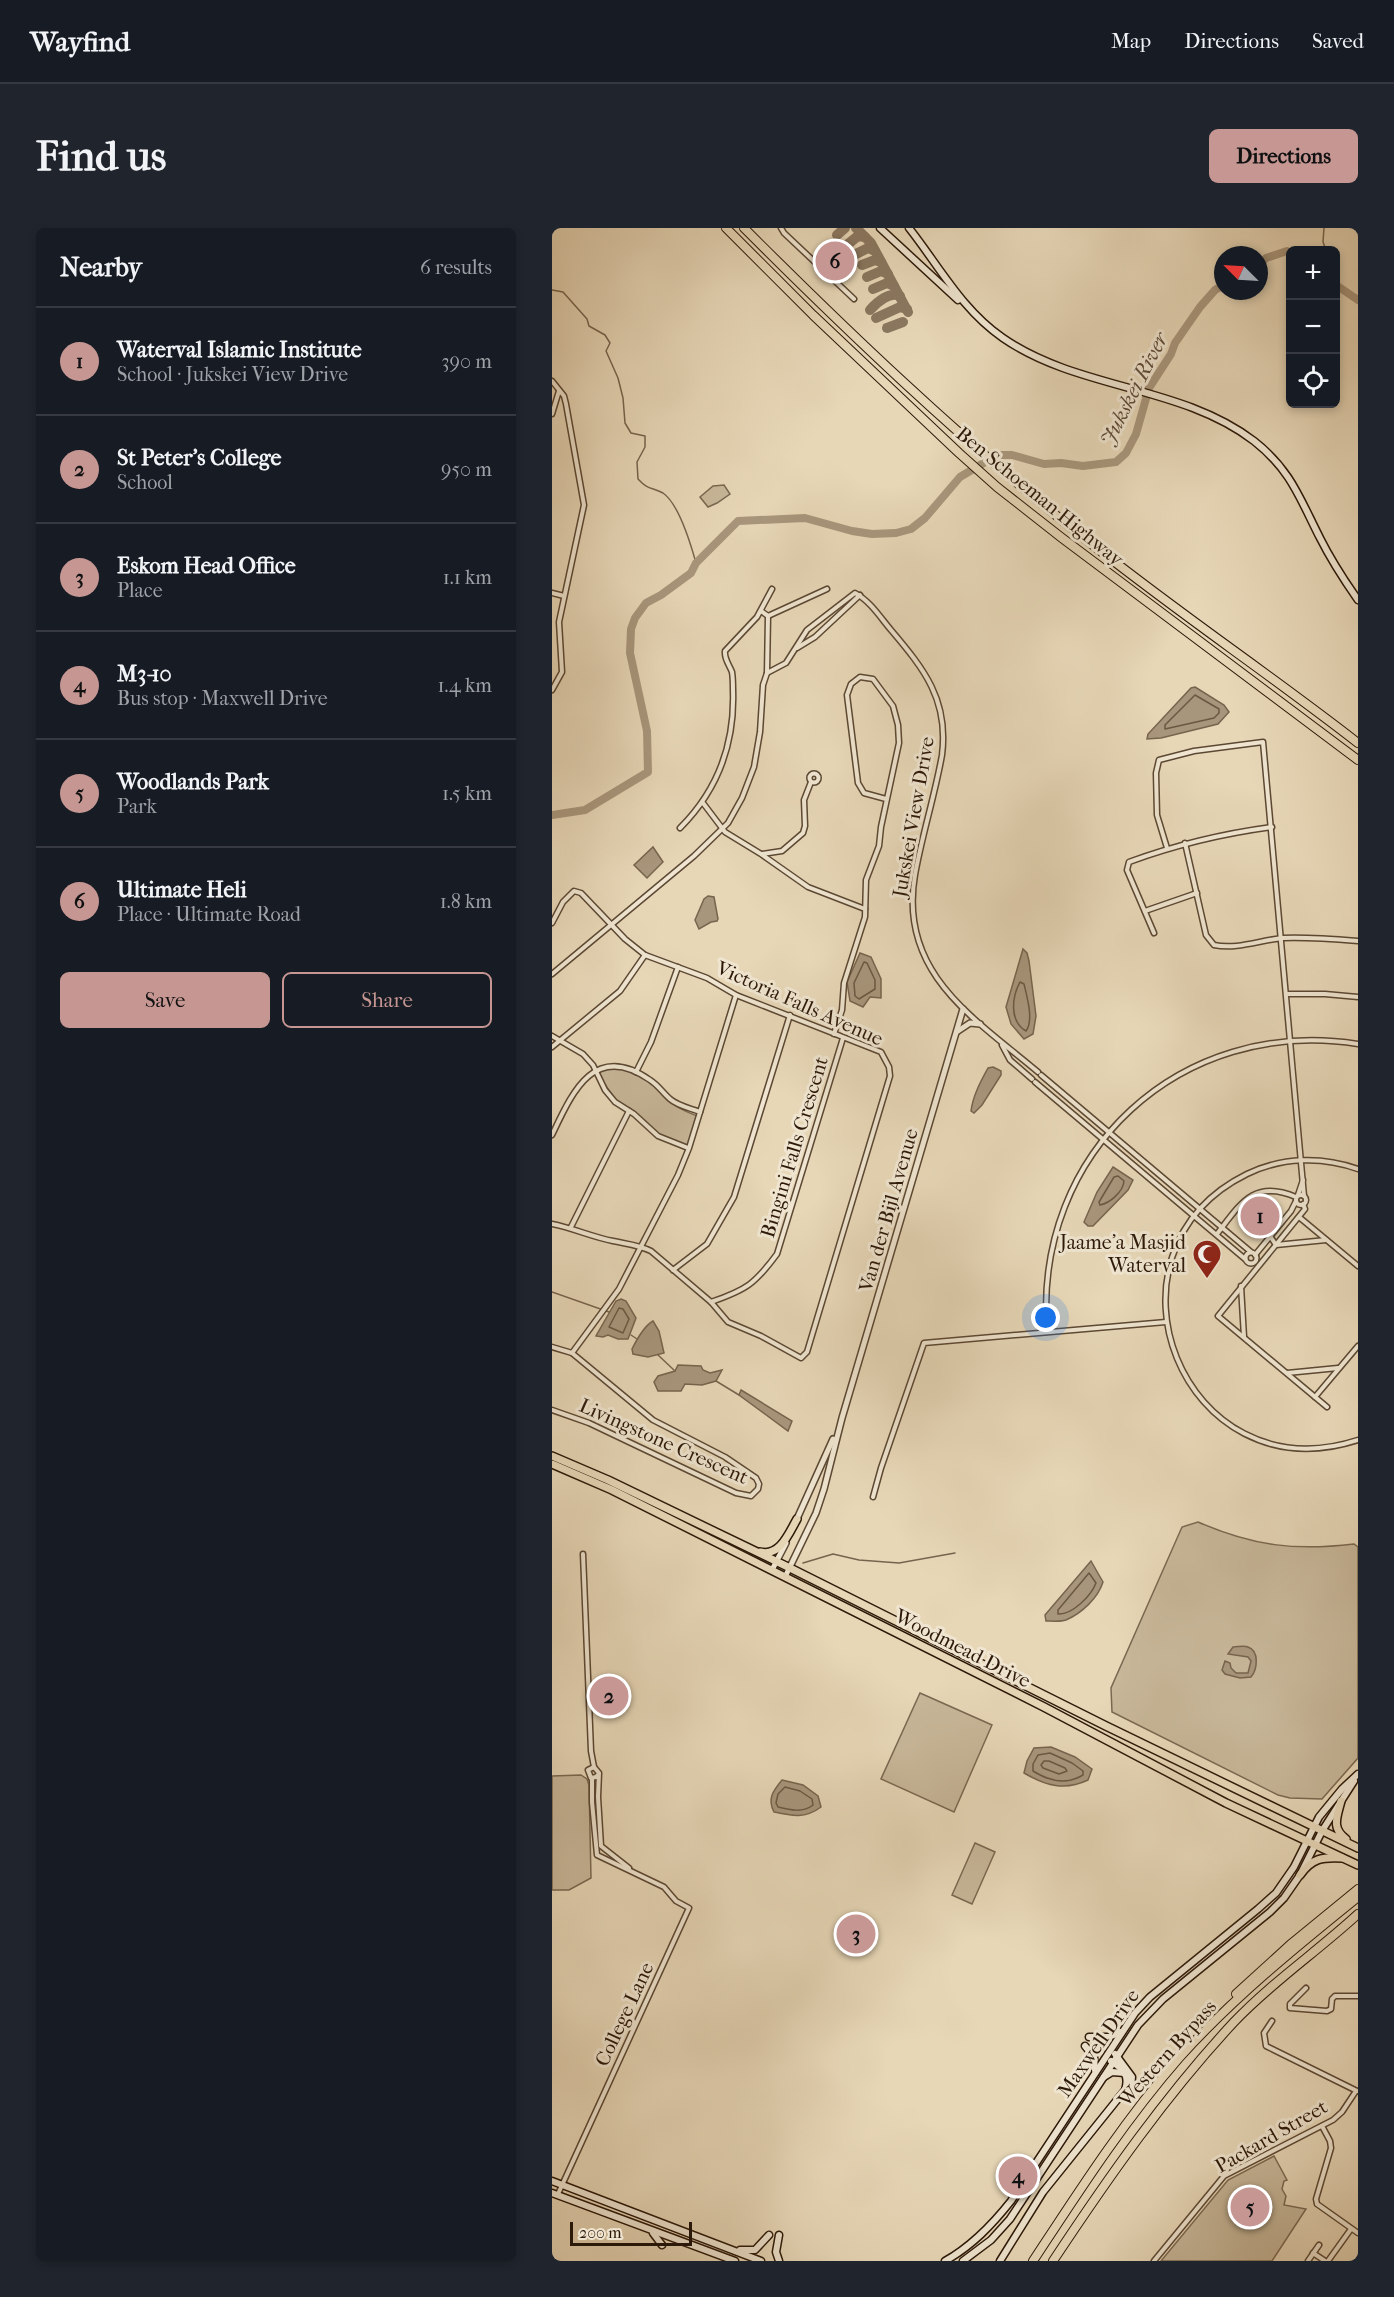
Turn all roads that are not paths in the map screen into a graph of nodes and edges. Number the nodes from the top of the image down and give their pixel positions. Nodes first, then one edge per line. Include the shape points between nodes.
1 (726, 228) edge
2 (744, 228) edge
3 (781, 228) edge
4 (880, 228) edge
5 (909, 228) edge
6 (854, 299) dead end
7 (964, 304) junction
8 (552, 381) edge
9 (560, 390) junction
10 (552, 414) edge
11 (772, 589) dead end
12 (827, 589) dead end
13 (552, 593) edge
14 (858, 594) junction
15 (564, 596) junction
16 (1358, 600) edge
17 (761, 611) junction
18 (768, 616) junction
19 (818, 621) junction
20 (824, 628) junction
21 (797, 648) junction
22 (767, 673) junction
23 (552, 690) edge
24 (1358, 743) edge
25 (1358, 760) edge
26 (811, 782) dead end
27 (886, 799) junction
28 (703, 803) junction
29 (680, 828) dead end
30 (1272, 828) junction
31 (723, 830) junction
32 (1185, 843) junction
33 (1167, 848) junction
34 (761, 854) junction
35 (1197, 893) junction
36 (865, 909) junction
37 (1145, 910) junction
38 (552, 923) edge
39 (612, 924) junction
40 (1154, 933) dead end
41 (1282, 939) junction
42 (1358, 941) edge
43 (645, 955) junction
44 (678, 967) junction
45 (552, 974) edge
46 (1287, 994) junction
47 (736, 995) junction
48 (1358, 997) edge
49 (963, 1009) junction
50 (790, 1015) junction
51 (980, 1024) junction
52 (956, 1033) junction
53 (834, 1034) junction
54 (552, 1036) edge
55 (843, 1038) junction
56 (561, 1040) junction
57 (1290, 1041) junction
58 (1001, 1044) junction
59 (1358, 1044) edge
60 (552, 1047) edge
61 (1023, 1060) junction
62 (1018, 1067) junction
63 (595, 1071) junction
64 (636, 1072) junction
65 (1046, 1078) junction
66 (1040, 1086) junction
67 (629, 1111) junction
68 (700, 1112) junction
69 (1109, 1131) junction
70 (552, 1135) edge
71 (1103, 1138) junction
72 (689, 1148) junction
73 (1301, 1160) junction
74 (1358, 1169) edge
75 (1303, 1179) junction
76 (1304, 1196) junction
77 (1298, 1201) junction
78 (1201, 1209) junction
79 (1195, 1216) junction
80 (1299, 1216) junction
81 (552, 1224) edge
82 (571, 1227) junction
83 (1222, 1227) junction
84 (1216, 1234) junction
85 (1270, 1236) junction
86 (1326, 1240) junction
87 (1276, 1245) junction
88 (642, 1246) junction
89 (1254, 1254) junction
90 (1245, 1259) junction
91 (1262, 1262) junction
92 (1252, 1263) junction
93 (1358, 1266) edge
94 (1257, 1268) junction
95 (673, 1270) junction
96 (1241, 1286) junction
97 (711, 1302) junction
98 (1166, 1322) junction
99 (1047, 1331) junction
100 (1245, 1338) junction
101 (552, 1347) edge
102 (1357, 1349) edge
103 (572, 1353) junction
104 (1339, 1368) junction
105 (1287, 1373) junction
106 (1315, 1397) junction
107 (1327, 1407) dead end
108 (552, 1410) edge
109 (842, 1418) junction
110 (1358, 1440) edge
111 (552, 1456) edge
112 (552, 1464) edge
113 (873, 1497) dead end
114 (797, 1519) junction
115 (751, 1550) junction
116 (583, 1554) dead end
117 (776, 1562) junction
118 (790, 1568) junction
119 (772, 1570) junction
120 (785, 1577) junction
121 (594, 1767) junction
122 (1358, 1774) edge
123 (598, 1775) junction
124 (592, 1778) junction
125 (1341, 1801) junction
126 (1314, 1826) junction
127 (1322, 1831) junction
128 (1307, 1840) junction
129 (1316, 1845) junction
130 (1356, 1847) edge
131 (1347, 1858) junction
132 (1358, 1865) edge
133 (632, 1870) junction
134 (1300, 1875) junction
135 (1358, 1889) edge
136 (1358, 1897) edge
137 (1358, 1916) edge
138 (1306, 1988) dead end
139 (1358, 1996) edge
140 (1272, 2021) dead end
141 (1122, 2031) junction
142 (1204, 2032) junction
143 (1089, 2037) dead end
144 (1085, 2046) dead end
145 (1110, 2050) junction
146 (1117, 2056) junction
147 (1105, 2057) junction
148 (1112, 2062) junction
149 (1126, 2073) junction
150 (1095, 2074) junction
151 (1101, 2080) junction
152 (1357, 2091) edge
153 (1120, 2097) junction
154 (1322, 2126) junction
155 (1036, 2163) junction
156 (1044, 2168) junction
157 (552, 2181) edge
158 (562, 2184) junction
159 (555, 2194) edge
160 (1351, 2229) junction
161 (650, 2231) junction
162 (1358, 2233) edge
163 (769, 2235) dead end
164 (779, 2235) dead end
165 (678, 2241) junction
166 (1319, 2244) dead end
167 (728, 2249) junction
168 (1313, 2253) junction
169 (735, 2261) edge
170 (759, 2261) edge
171 (779, 2261) edge
172 (945, 2261) edge
173 (963, 2261) edge
174 (1000, 2261) edge
175 (1033, 2261) edge
176 (1053, 2261) edge
177 (1154, 2261) edge
178 (1308, 2261) edge
179 (1327, 2261) edge

1 - 25 highway, Ben Schoeman Highway via 997,487
2 - 24 highway, Ben Schoeman Highway via 864,347 1068,526
3 - 6 street
4 - 7 main road
5 - 7 main road
7 - 16 main road via 997,333 1032,355 1202,412 1255,442 1300,495 1324,545
8 - 9 street
9 - 10 street
9 - 15 street via 584,504
11 - 17 street
12 - 18 street
13 - 15 street
14 - 19 street
14 - 20 street
14 - 49 street, Jukskei View Drive via 917,661 933,687 941,711 942,755 912,905 923,957 941,986
15 - 23 street via 559,622 562,672
17 - 18 street
17 - 28 street via 724,654 733,677 731,728 722,765
18 - 22 street
19 - 20 street
19 - 21 street via 802,635
20 - 21 street
21 - 22 street via 786,663
22 - 31 street via 754,767
26 - 34 street via 804,800 803,832 782,851
27 - 27 street, Bingini Falls Crescent via 899,743 896,717 877,682 860,677 851,684 847,695 858,783 864,793
27 - 36 street, Bingini Falls Crescent via 879,846 866,880
28 - 29 street
28 - 31 street
30 - 32 street
30 - 33 street via 1263,742 1170,756 1159,760 1156,773 1157,815
30 - 41 street
31 - 34 street
31 - 39 street
32 - 33 street
32 - 35 street
33 - 37 street via 1126,865
34 - 36 street via 812,890
35 - 37 street
35 - 41 street via 1206,935 1214,945
36 - 53 street, Bingini Falls Crescent
37 - 40 street
38 - 39 street, Victoria Falls Avenue via 562,902 573,891 585,895
39 - 43 street, Victoria Falls Avenue
39 - 45 street
41 - 42 street
41 - 46 street
43 - 44 street, Victoria Falls Avenue
43 - 56 street via 620,991
44 - 47 street, Victoria Falls Avenue
44 - 64 street
46 - 48 street
46 - 57 street
47 - 50 street, Victoria Falls Avenue
47 - 68 street
49 - 51 street, Jukskei View Drive
49 - 52 street, Van der Bijl Avenue
50 - 53 street, Victoria Falls Avenue
50 - 95 street via 734,1197 707,1244
51 - 52 street via 966,1025
51 - 58 street, Jukskei View Drive
52 - 109 street, Van der Bijl Avenue
53 - 55 street, Victoria Falls Avenue
54 - 56 street
55 - 97 street, Bingini Falls Crescent via 777,1254 746,1288
55 - 97 street, Victoria Falls Avenue via 881,1052 890,1076 807,1352 800,1358 734,1326
56 - 60 street
56 - 63 street via 583,1054
57 - 59 street
57 - 69 street via 1236,1050 1187,1070 1152,1092
57 - 73 street
58 - 61 street, Jukskei View Drive
58 - 62 street, Jukskei View Drive
61 - 62 street
61 - 65 street, Jukskei View Drive
62 - 66 street, Jukskei View Drive
63 - 64 street via 615,1067
63 - 67 street via 604,1090
63 - 70 street via 575,1089
64 - 68 street via 652,1081 672,1101
65 - 66 street
65 - 69 street, Jukskei View Drive
66 - 71 street, Jukskei View Drive
67 - 72 street via 658,1136
67 - 82 street
68 - 72 street
69 - 71 street
69 - 78 street, Jukskei View Drive
71 - 79 street, Jukskei View Drive
71 - 99 street via 1069,1195 1053,1241 1045,1290
72 - 88 street
73 - 74 street via 1328,1161
73 - 75 street
73 - 78 street via 1275,1164 1245,1176
75 - 76 street
75 - 77 street
76 - 77 street
76 - 77 street via 1306,1201
77 - 80 street via 1305,1209
77 - 83 street via 1273,1190 1255,1193
77 - 85 street
78 - 79 street
78 - 83 street, Jukskei View Drive
79 - 84 street, Jukskei View Drive
79 - 98 street via 1176,1248 1169,1270
80 - 86 street
80 - 87 street
81 - 82 street
82 - 88 street
83 - 84 street
83 - 89 street, Jukskei View Drive
84 - 90 street, Jukskei View Drive
85 - 87 street
85 - 89 street
86 - 87 street
86 - 93 street
87 - 91 street
88 - 95 street
88 - 103 street via 619,1289
89 - 90 street via 1246,1255
89 - 91 street, Jukskei View Drive
89 - 92 street
90 - 92 street, Jukskei View Drive
91 - 94 street
92 - 94 street
94 - 96 street
95 - 97 street
96 - 100 street
96 - 100 street via 1218,1316
98 - 99 street
98 - 110 street via 1175,1359 1190,1385 1214,1412 1239,1430 1276,1445 1304,1449
99 - 113 street via 924,1343
100 - 105 street
101 - 103 street, Livingstone Crescent
102 - 104 street
103 - 108 street, Livingstone Crescent via 653,1420 716,1452 756,1478 758,1489 751,1496 736,1493 589,1423
104 - 105 street
104 - 106 street
105 - 106 street
106 - 107 street
109 - 114 street, Van der Bijl Avenue
109 - 118 street, Van der Bijl Avenue via 819,1503
111 - 115 main road, Woodmead Drive
112 - 119 main road, Woodmead Drive
114 - 115 main road via 777,1549 765,1553
114 - 117 street, Van der Bijl Avenue
115 - 117 main road, Woodmead Drive
116 - 121 street
117 - 118 main road, Woodmead Drive
117 - 119 street, Van der Bijl Avenue
118 - 120 street, Van der Bijl Avenue
118 - 126 main road, Woodmead Drive
119 - 120 main road, Woodmead Drive
120 - 128 main road, Woodmead Drive via 1216,1798
121 - 123 street
121 - 124 street, College Lane via 588,1772
122 - 125 main road, Maxwell Drive
122 - 126 main road, Maxwell Drive via 1325,1808
123 - 124 street
123 - 133 street, College Lane via 601,1846
124 - 133 street, College Lane via 597,1856
125 - 127 main road, Maxwell Drive
125 - 130 main road via 1336,1827
126 - 127 main road, Woodmead Drive
126 - 128 main road, Maxwell Drive
127 - 129 main road, Maxwell Drive
127 - 130 main road, Woodmead Drive
128 - 129 main road, Woodmead Drive
128 - 141 main road, Maxwell Drive via 1276,1893 1150,1996
129 - 131 main road, Woodmead Drive
129 - 134 main road, Maxwell Drive
131 - 132 main road, Woodmead Drive
131 - 134 main road via 1315,1860
133 - 158 street, College Lane via 664,1887 676,1901 689,1908
134 - 146 main road, Maxwell Drive via 1270,1912 1149,2012
135 - 142 highway via 1262,1969
136 - 142 highway, Western Bypass via 1296,1947
137 - 176 highway, Western Bypass via 1275,1983 1203,2057 1132,2146
138 - 139 street via 1290,2008 1327,2011 1335,1996
140 - 152 street via 1264,2033 1266,2046
141 - 143 main road via 1109,2037
141 - 145 main road, Maxwell Drive
142 - 175 highway, Western Bypass via 1123,2127
144 - 150 main road via 1094,2057
145 - 146 main road
145 - 147 main road, Maxwell Drive
146 - 148 main road, Maxwell Drive
146 - 153 main road via 1132,2080 1129,2090
147 - 148 main road
147 - 150 main road, Maxwell Drive
148 - 149 main road
148 - 151 main road, Maxwell Drive
149 - 151 main road via 1112,2072
149 - 153 main road via 1127,2085
150 - 155 main road, Maxwell Drive
151 - 156 main road, Maxwell Drive
152 - 154 street, Packard Street via 1336,2118
153 - 174 main road via 1039,2197
154 - 160 street via 1331,2148 1317,2204
154 - 177 street, Packard Street via 1224,2176
155 - 156 main road
155 - 172 main road, Maxwell Drive via 987,2230
156 - 173 main road, Maxwell Drive via 1010,2219
157 - 158 main road
158 - 159 street, College Lane
158 - 167 main road
159 - 161 main road
160 - 162 street
160 - 179 street
161 - 165 main road
161 - 165 main road via 662,2243
163 - 167 main road via 753,2251
164 - 171 main road
165 - 169 main road
166 - 168 street
167 - 170 main road
168 - 178 street
168 - 179 street

